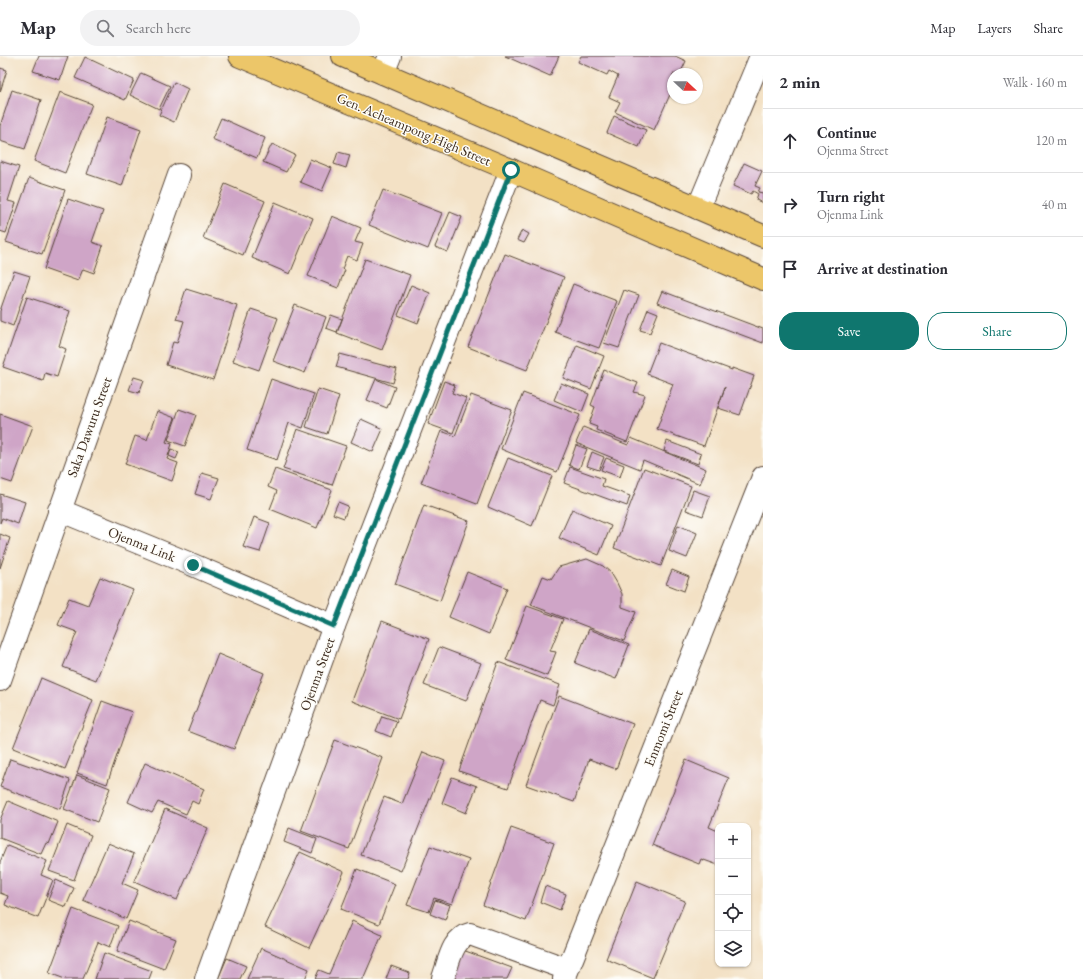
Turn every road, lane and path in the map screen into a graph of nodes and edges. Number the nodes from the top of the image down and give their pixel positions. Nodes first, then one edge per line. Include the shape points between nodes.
1 (240, 56) edge
2 (343, 56) edge
3 (761, 56) edge
4 (387, 64) edge
5 (511, 170) junction
6 (179, 175) dead end
7 (698, 208) junction
8 (763, 236) edge
9 (763, 279) edge
10 (763, 477) edge
11 (59, 510) junction
12 (334, 626) junction
13 (0, 680) edge
14 (565, 974) edge
15 (443, 978) dead end
16 (206, 979) edge

1 - 5 main road, Gen. Acheampong High Street
2 - 4 main road
3 - 7 street
4 - 7 main road
5 - 9 main road, Gen. Acheampong High Street
5 - 12 street, Ojenma Street
6 - 11 street, Saka Dawuru Street
7 - 8 main road
10 - 14 street, Enmomi Street
11 - 12 street, Ojenma Link
11 - 13 street, Saka Dawuru Street
12 - 16 street, Ojenma Street
14 - 15 street via 470,934 456,942

